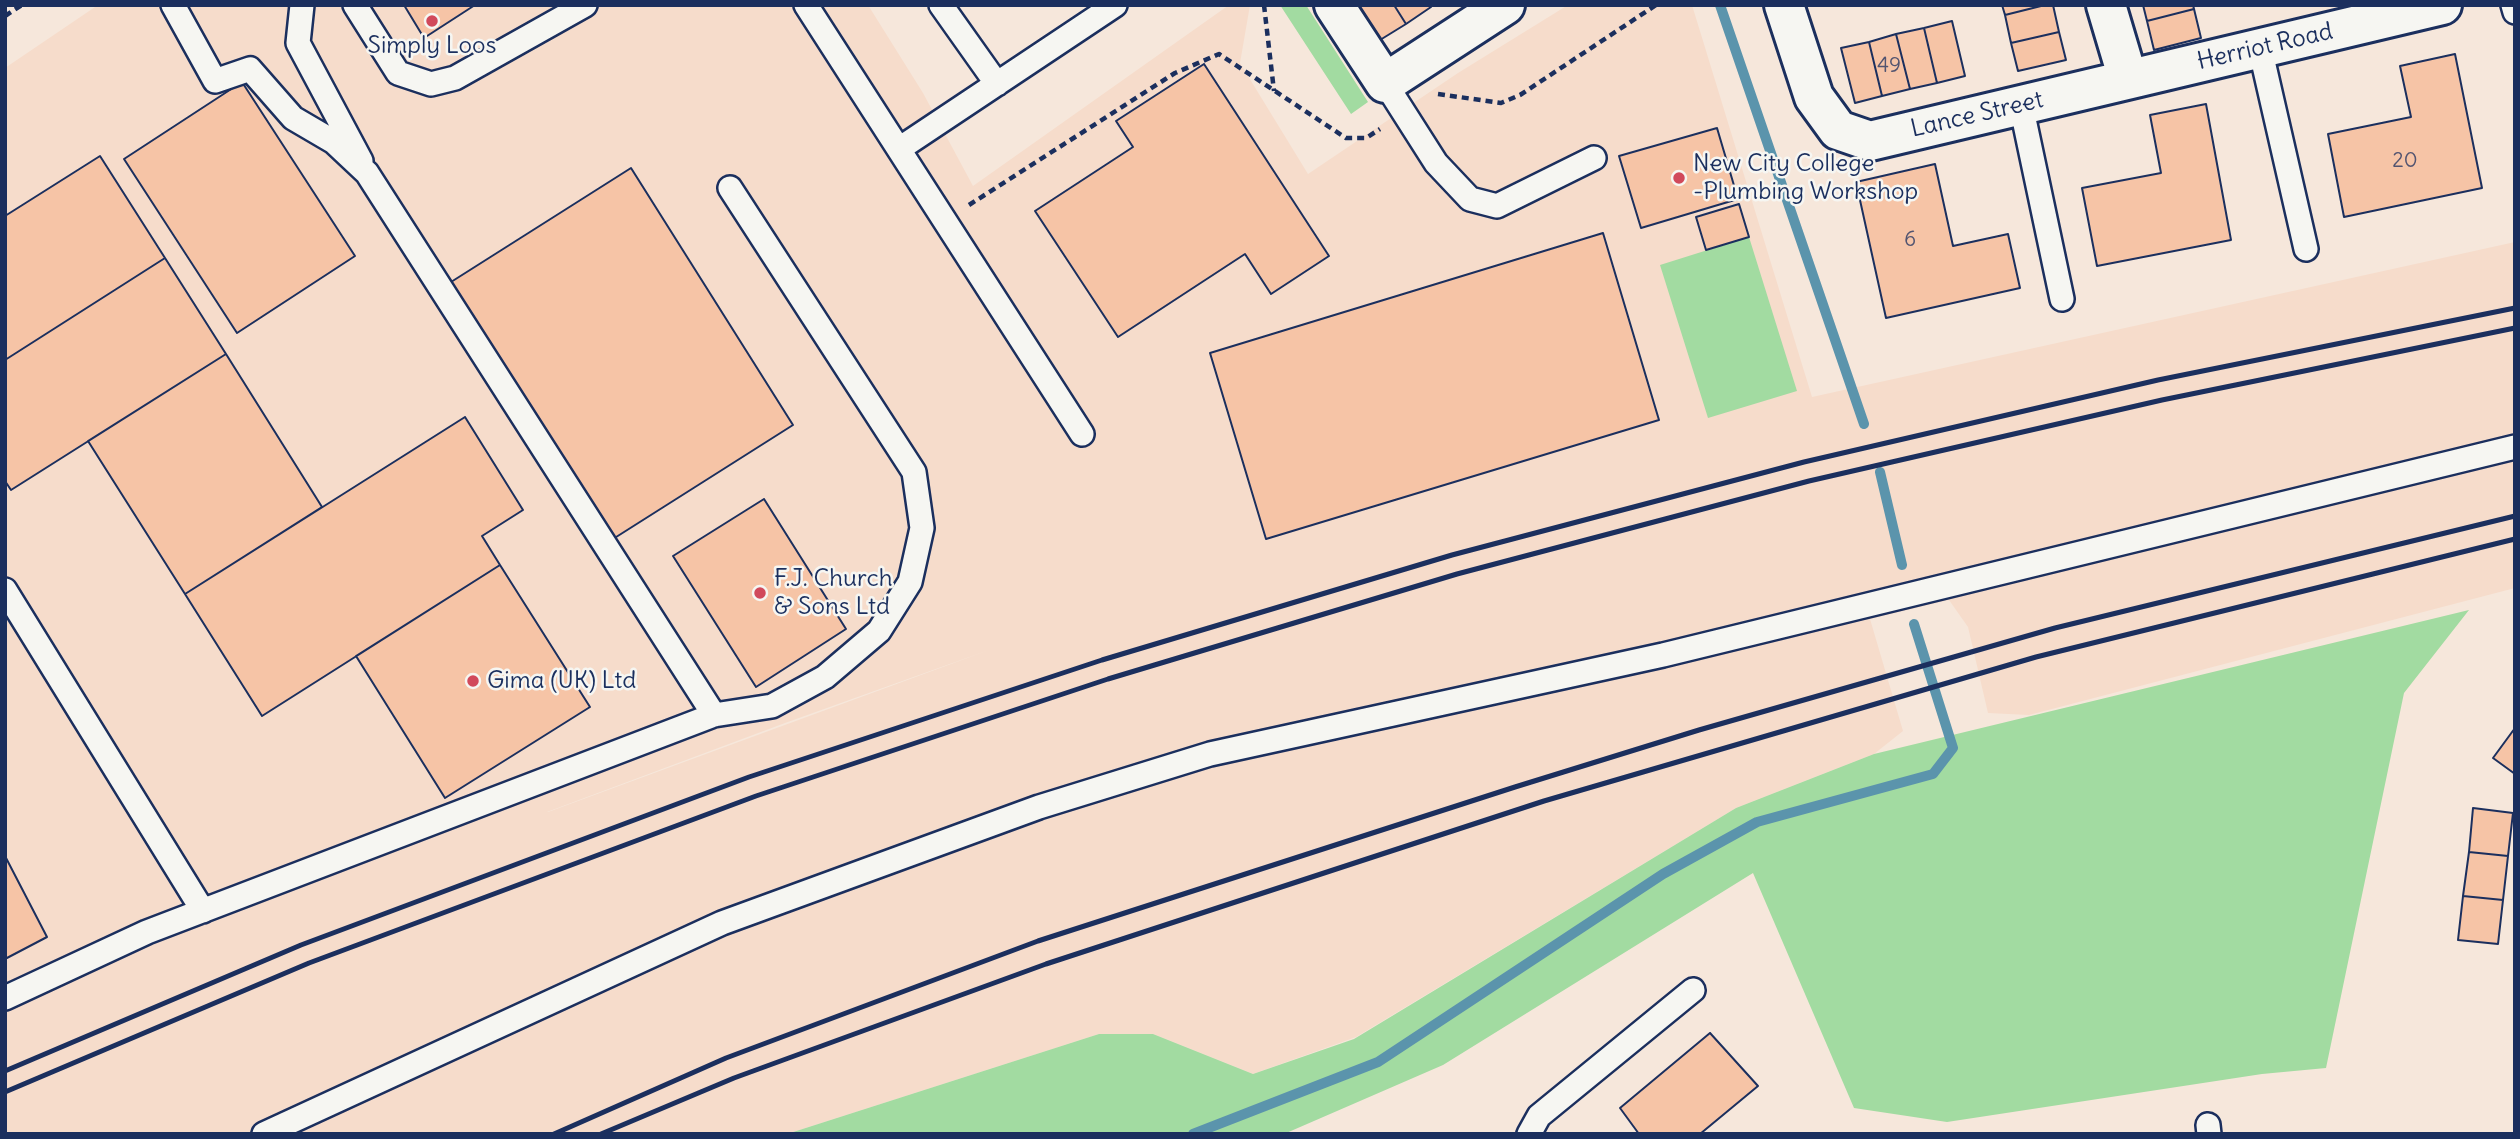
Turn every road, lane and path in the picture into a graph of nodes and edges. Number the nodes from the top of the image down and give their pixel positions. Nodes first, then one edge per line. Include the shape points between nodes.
1 (22, 5) edge
2 (173, 5) edge
3 (302, 5) edge
4 (355, 5) edge
5 (585, 5) edge
6 (806, 5) edge
7 (941, 5) edge
8 (1115, 5) edge
9 (1264, 5) edge
10 (1334, 5) edge
11 (1505, 5) edge
12 (1656, 5) edge
13 (1784, 5) edge
14 (2106, 5) edge
15 (2440, 5) edge
16 (2513, 5) edge
17 (2515, 12) edge
18 (5, 16) edge
19 (2260, 48) junction
20 (2128, 79) junction
21 (997, 84) junction
22 (1274, 92) junction
23 (1394, 98) junction
24 (2021, 105) junction
25 (899, 149) junction
26 (1594, 158) dead end
27 (367, 173) junction
28 (730, 188) dead end
29 (945, 220) junction
30 (2306, 249) dead end
31 (2062, 299) dead end
32 (1082, 434) dead end
33 (2515, 447) edge
34 (5, 590) edge
35 (714, 715) junction
36 (203, 911) junction
37 (1693, 990) dead end
38 (5, 998) edge
39 (264, 1134) edge
40 (1529, 1134) edge

1 - 18 path
2 - 27 lane via 215,81 250,69 293,118 334,142
3 - 27 lane via 298,43
4 - 5 lane via 398,73 431,83 455,78
6 - 25 lane
7 - 21 lane
8 - 21 lane
9 - 22 path
10 - 23 street
11 - 23 street
12 - 23 path via 1501,103 1433,94
13 - 24 street, Lance Street via 1814,97 1838,130 1870,141
14 - 20 street
15 - 19 street, Herriot Road
16 - 17 lane
19 - 20 street, Herriot Road
19 - 30 lane
20 - 24 street, Lance Street
21 - 25 lane
22 - 23 path via 1346,138 1366,138
22 - 29 path via 1219,54 1175,73
23 - 26 lane via 1436,163 1470,199 1497,206
24 - 31 lane
25 - 29 lane
27 - 35 lane
28 - 35 lane via 914,472 922,528 911,582 879,631 825,677 772,706
29 - 32 lane
33 - 39 lane via 1663,655 1210,754 1039,807 722,923
34 - 36 lane
35 - 36 lane
36 - 38 lane
37 - 40 lane via 1539,1116

